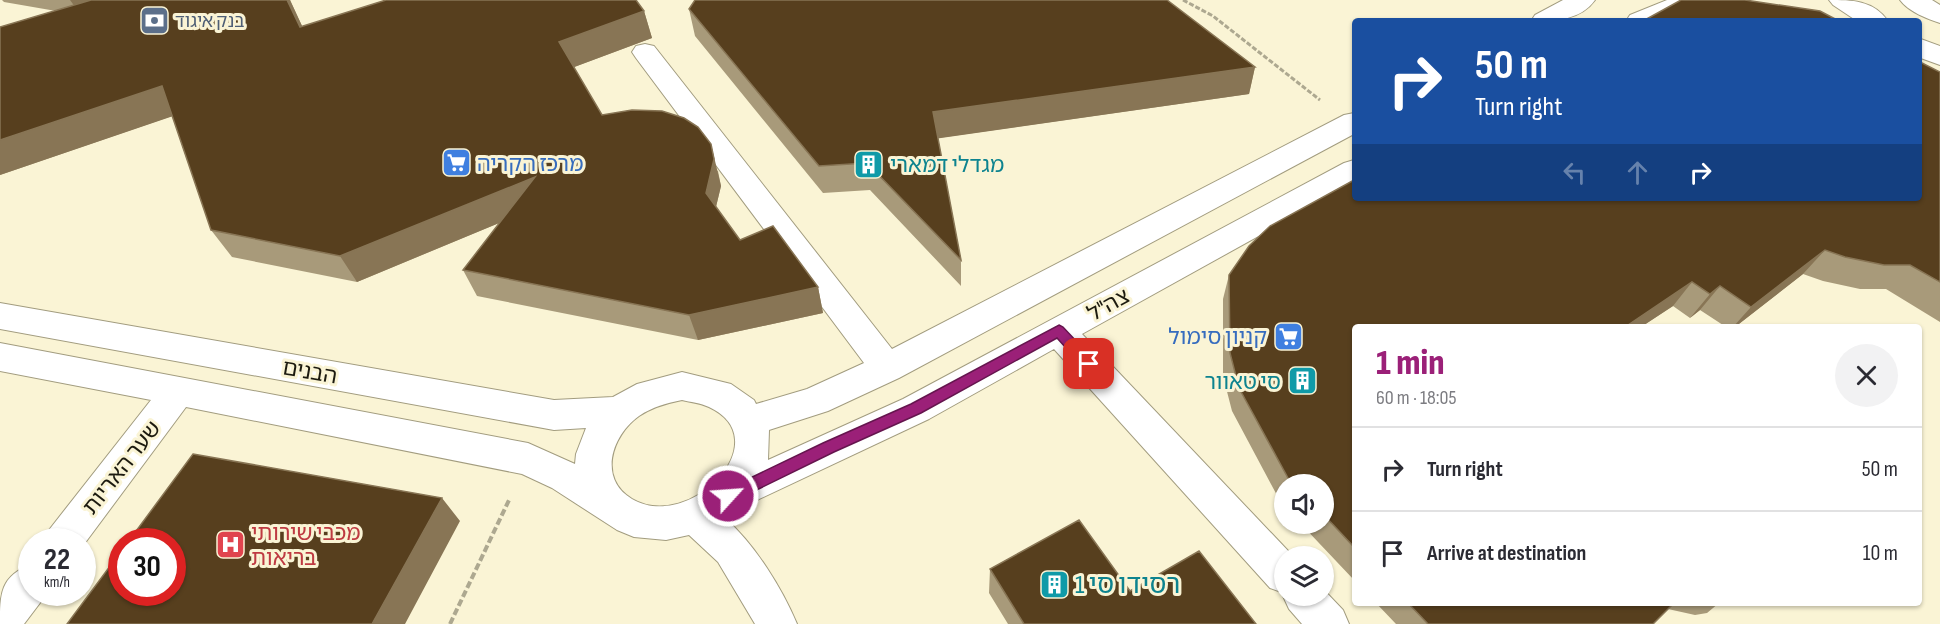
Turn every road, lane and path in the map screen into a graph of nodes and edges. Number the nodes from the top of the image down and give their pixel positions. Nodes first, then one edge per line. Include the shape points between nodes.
1 (1183, 0) edge
2 (1582, 0) edge
3 (1689, 0) edge
4 (1824, 0) edge
5 (1913, 0) edge
6 (1846, 2) edge
7 (1940, 15) edge
8 (1549, 18) edge
9 (1646, 18) edge
10 (1870, 18) edge
11 (1922, 48) edge
12 (645, 52) dead end
13 (1940, 57) edge
14 (1352, 121) edge
15 (1352, 123) edge
16 (1352, 171) edge
17 (0, 316) edge
18 (1059, 331) junction
19 (0, 357) edge
20 (887, 368) junction
21 (178, 392) junction
22 (620, 411) junction
23 (749, 422) junction
24 (528, 459) junction
25 (728, 496) junction
26 (604, 501) junction
27 (696, 517) junction
28 (74, 528) edge
29 (1274, 564) edge
30 (18, 600) edge
31 (1312, 606) edge
32 (0, 623) edge
33 (450, 624) edge
34 (777, 624) edge
35 (1329, 624) edge

1 - 14 path via 1214,16 1317,99
2 - 8 street
3 - 9 street
4 - 6 street
5 - 7 street
6 - 10 street
11 - 13 street
12 - 20 street
15 - 20 street, צה"ל
16 - 18 street, צה"ל
17 - 22 street, הבנים via 554,415
18 - 25 street, צה"ל via 916,409
18 - 29 street
19 - 21 street, הבנים
20 - 23 street, צה"ל via 816,401
21 - 24 street, הבנים
21 - 28 street, שער האריות
22 - 23 street via 660,390 682,386 723,395 739,406
22 - 26 street via 596,446 592,465 595,484
23 - 25 street via 753,440 751,459 743,479
24 - 26 street, הבנים
24 - 33 path
25 - 27 street
26 - 27 street via 634,520 675,522
27 - 34 street via 732,549
30 - 32 street
31 - 35 street

